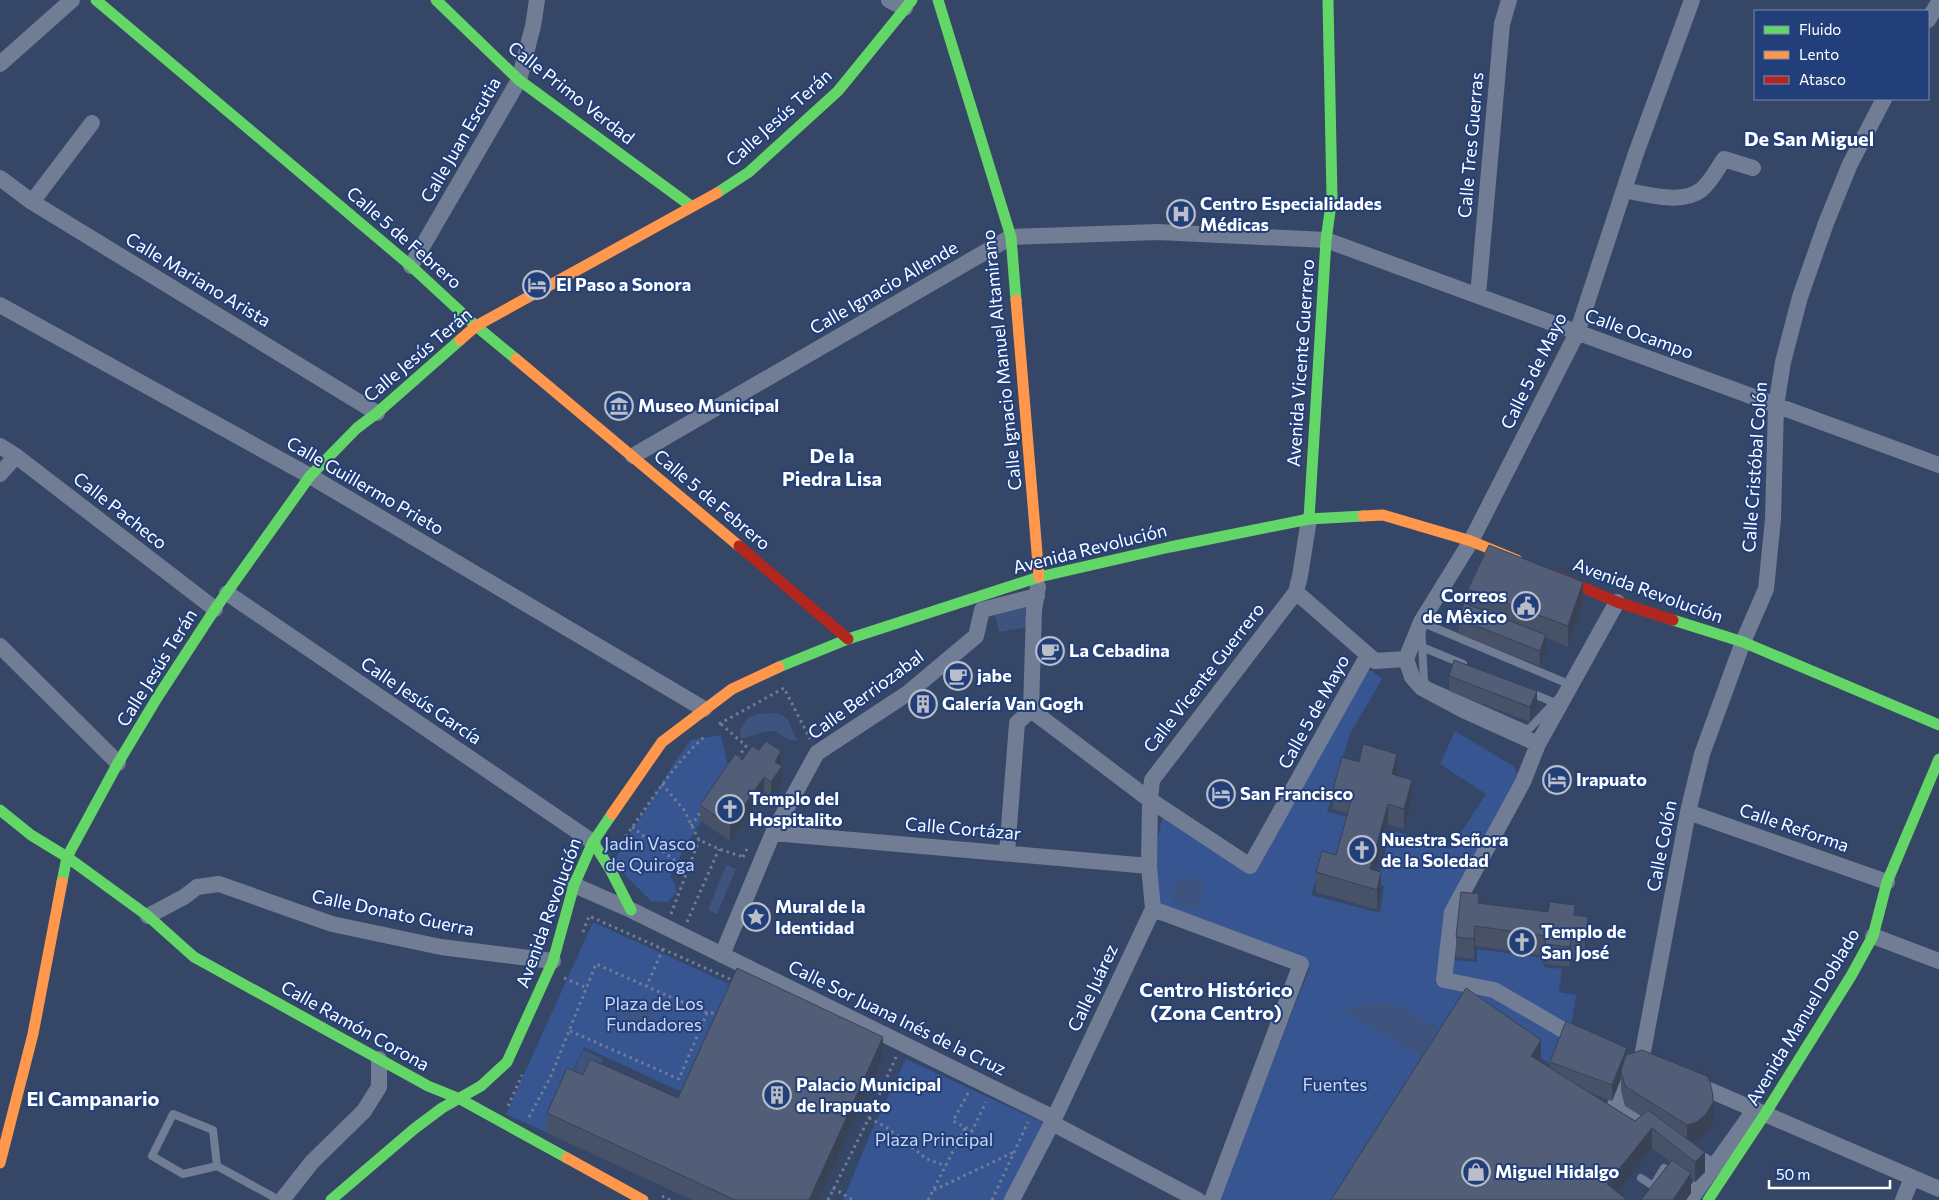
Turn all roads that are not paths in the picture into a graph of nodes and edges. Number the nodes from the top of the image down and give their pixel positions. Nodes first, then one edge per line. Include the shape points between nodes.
1 (72, 0) edge
2 (96, 0) edge
3 (436, 0) edge
4 (537, 0) edge
5 (890, 0) edge
6 (938, 0) edge
7 (1328, 0) edge
8 (1509, 0) edge
9 (1692, 0) edge
10 (1939, 2) edge
11 (908, 4) edge
12 (1929, 18) edge
13 (0, 64) edge
14 (519, 80) junction
15 (1883, 100) edge
16 (92, 123) dead end
17 (1753, 168) dead end
18 (0, 178) edge
19 (1624, 190) junction
20 (32, 202) junction
21 (691, 206) junction
22 (1011, 237) junction
23 (1326, 240) junction
24 (411, 266) junction
25 (1478, 295) junction
26 (0, 306) edge
27 (476, 326) junction
28 (1577, 333) junction
29 (1776, 406) junction
30 (377, 413) junction
31 (0, 446) edge
32 (16, 456) junction
33 (633, 456) junction
34 (1939, 465) edge
35 (0, 474) edge
36 (310, 476) junction
37 (1309, 519) junction
38 (1471, 541) junction
39 (1526, 564) edge
40 (1544, 572) edge
41 (1040, 577) junction
42 (1296, 592) junction
43 (227, 594) junction
44 (1036, 596) junction
45 (1617, 602) junction
46 (215, 609) junction
47 (1421, 622) junction
48 (848, 639) junction
49 (1743, 642) junction
50 (0, 646) edge
51 (1422, 646) junction
52 (1368, 655) junction
53 (1406, 659) junction
54 (1474, 669) edge
55 (1571, 685) junction
56 (1518, 687) edge
57 (1552, 702) junction
58 (704, 709) junction
59 (1031, 710) junction
60 (1939, 725) edge
61 (1538, 744) junction
62 (1939, 759) edge
63 (118, 763) junction
64 (1150, 800) junction
65 (0, 810) edge
66 (1688, 812) junction
67 (773, 833) junction
68 (593, 842) junction
69 (1008, 853) junction
70 (67, 857) junction
71 (1149, 866) junction
72 (1887, 882) junction
73 (574, 885) junction
74 (1153, 909) junction
75 (631, 910) junction
76 (148, 916) junction
77 (1873, 936) junction
78 (722, 955) junction
79 (553, 961) junction
80 (1939, 961) edge
81 (1494, 990) junction
82 (1483, 1006) edge
83 (1564, 1030) junction
84 (1595, 1044) edge
85 (1558, 1048) edge
86 (379, 1059) junction
87 (1636, 1060) junction
88 (1659, 1069) edge
89 (1676, 1077) edge
90 (460, 1099) junction
91 (1584, 1105) edge
92 (1615, 1105) junction
93 (1760, 1112) junction
94 (1053, 1120) junction
95 (0, 1163) edge
96 (217, 1166) junction
97 (1713, 1167) junction
98 (1641, 1178) dead end
99 (1912, 1178) junction
100 (1680, 1180) edge
101 (1939, 1189) edge
102 (1698, 1195) edge
103 (280, 1200) edge
104 (331, 1200) edge
105 (643, 1200) edge
106 (1012, 1200) edge
107 (1198, 1200) edge
108 (1212, 1200) edge
109 (1903, 1200) edge

1 - 13 street
2 - 24 street, Calle 5 de Febrero
3 - 14 street, Calle Primo Verdad
4 - 14 street, Calle Juan Escutia
5 - 11 street
6 - 22 street, Calle Ignacio Manuel Altamirano
7 - 23 street, Avenida Vicente Guerrero via 1332,197
8 - 25 street, Calle Tres Guerras via 1502,24
9 - 19 street, Calle 5 de Mayo
10 - 12 street
11 - 21 street, Calle Jesús Terán via 838,91 749,172
14 - 21 street, Calle Primo Verdad
14 - 24 street, Calle Juan Escutia
15 - 29 street, Calle Cristóbal Colón via 1850,164 1800,297 1783,362
16 - 20 street
17 - 19 street via 1724,159 1706,186 1677,198
18 - 20 street, Calle Mariano Arista
19 - 28 street, Calle 5 de Mayo
20 - 30 street, Calle Mariano Arista
21 - 27 street, Calle Jesús Terán
22 - 23 street, Calle Ignacio Allende via 1158,232
22 - 33 street, Calle Ignacio Allende
22 - 41 street, Calle Ignacio Manuel Altamirano
23 - 25 street, Calle Ocampo
23 - 37 street, Avenida Vicente Guerrero
24 - 27 street, Calle 5 de Febrero
25 - 28 street, Calle Ocampo
26 - 36 street, Calle Guillermo Prieto
27 - 30 street, Calle Jesús Terán
27 - 33 street, Calle 5 de Febrero
28 - 29 street, Calle Ocampo
28 - 38 street, Calle 5 de Mayo
29 - 34 street, Calle Ocampo
29 - 49 street, Calle Cristóbal Colón via 1774,519 1766,589
30 - 36 street, Calle Jesús Terán via 356,428
31 - 32 street, Calle Pacheco
32 - 35 street
32 - 46 street, Calle Pacheco
33 - 48 street, Calle 5 de Febrero
36 - 43 street, Calle Jesús Terán
36 - 58 street, Calle Guillermo Prieto
37 - 38 street, Avenida Revolución via 1383,515
37 - 41 street, Avenida Revolución
37 - 42 street, Calle Vicente Guerrero
38 - 39 street, Avenida Revolución
38 - 47 street, Calle 5 de Mayo
40 - 45 street, Avenida Revolución
41 - 44 street
41 - 48 street, Avenida Revolución
42 - 52 street
42 - 64 street, Calle Vicente Guerrero via 1152,780
43 - 46 street, Calle Jesús Terán
43 - 68 street, Calle Jesús García
44 - 59 street
44 - 67 street, Calle Berriozabal via 982,610 976,636 908,693 817,753
45 - 49 street, Avenida Revolución
45 - 55 street
46 - 63 street, Calle Jesús Terán
47 - 51 lane
47 - 53 street, Calle 5 de Mayo
47 - 55 lane
48 - 58 street, Avenida Revolución via 732,689
49 - 60 street, Avenida Revolución
49 - 66 street, Calle Colón via 1702,754
50 - 63 street
51 - 54 lane
51 - 57 lane via 1423,678 1429,686 1526,729
52 - 53 street via 1375,661
52 - 64 street, Calle 5 de Mayo via 1250,866
53 - 61 street via 1412,677 1422,688
55 - 57 lane
55 - 61 street
56 - 57 lane
58 - 68 street, Avenida Revolución via 662,742
59 - 64 street
59 - 69 street via 1017,724
61 - 81 street via 1523,782 1452,912 1444,980
62 - 72 street, Avenida Manuel Doblado
63 - 70 street, Calle Jesús Terán
64 - 71 street, Calle Vicente Guerrero
65 - 70 street, Calle Ramón Corona
66 - 72 street, Calle Reforma
66 - 87 street, Calle Colón
67 - 69 street, Calle Cortázar
67 - 78 street, Calle Berriozabal
68 - 73 street, Avenida Revolución
68 - 75 street
69 - 71 street, Calle Cortázar
70 - 76 street, Calle Ramón Corona
70 - 95 street, Calle Jesús Terán via 33,1034
71 - 74 street
72 - 77 street, Avenida Manuel Doblado
73 - 75 street, Calle Sor Juana Inés de la Cruz
73 - 79 street, Avenida Revolución
74 - 94 street, Calle Juárez
74 - 108 street via 1301,964
75 - 78 street, Calle Sor Juana Inés de la Cruz
76 - 79 street, Calle Donato Guerra via 197,887 219,884 332,924 441,947
76 - 86 street, Calle Ramón Corona via 194,957
77 - 80 street
77 - 93 street, Avenida Manuel Doblado via 1852,976
78 - 94 street, Calle Sor Juana Inés de la Cruz
79 - 90 street, Avenida Revolución via 507,1062 481,1086
81 - 82 street
81 - 83 street
83 - 84 street
83 - 85 street
86 - 90 street, Calle Ramón Corona via 428,1086
86 - 103 street via 379,1087 364,1111 312,1162
87 - 88 street
87 - 92 street, Calle Colón
89 - 93 street
90 - 104 street, Avenida Revolución via 414,1129
90 - 105 street, Calle Ramón Corona
91 - 92 street via 1608,1119
92 - 97 street
93 - 97 street
93 - 99 street
93 - 102 street, Avenida Manuel Doblado
94 - 106 street, Calle Juárez
94 - 107 street, Calle Sor Juana Inés de la Cruz
96 - 96 lane via 213,1130 173,1114 152,1156 183,1174
96 - 103 lane
97 - 102 street
98 - 100 lane via 1653,1186 1664,1168
99 - 101 street
99 - 109 street

